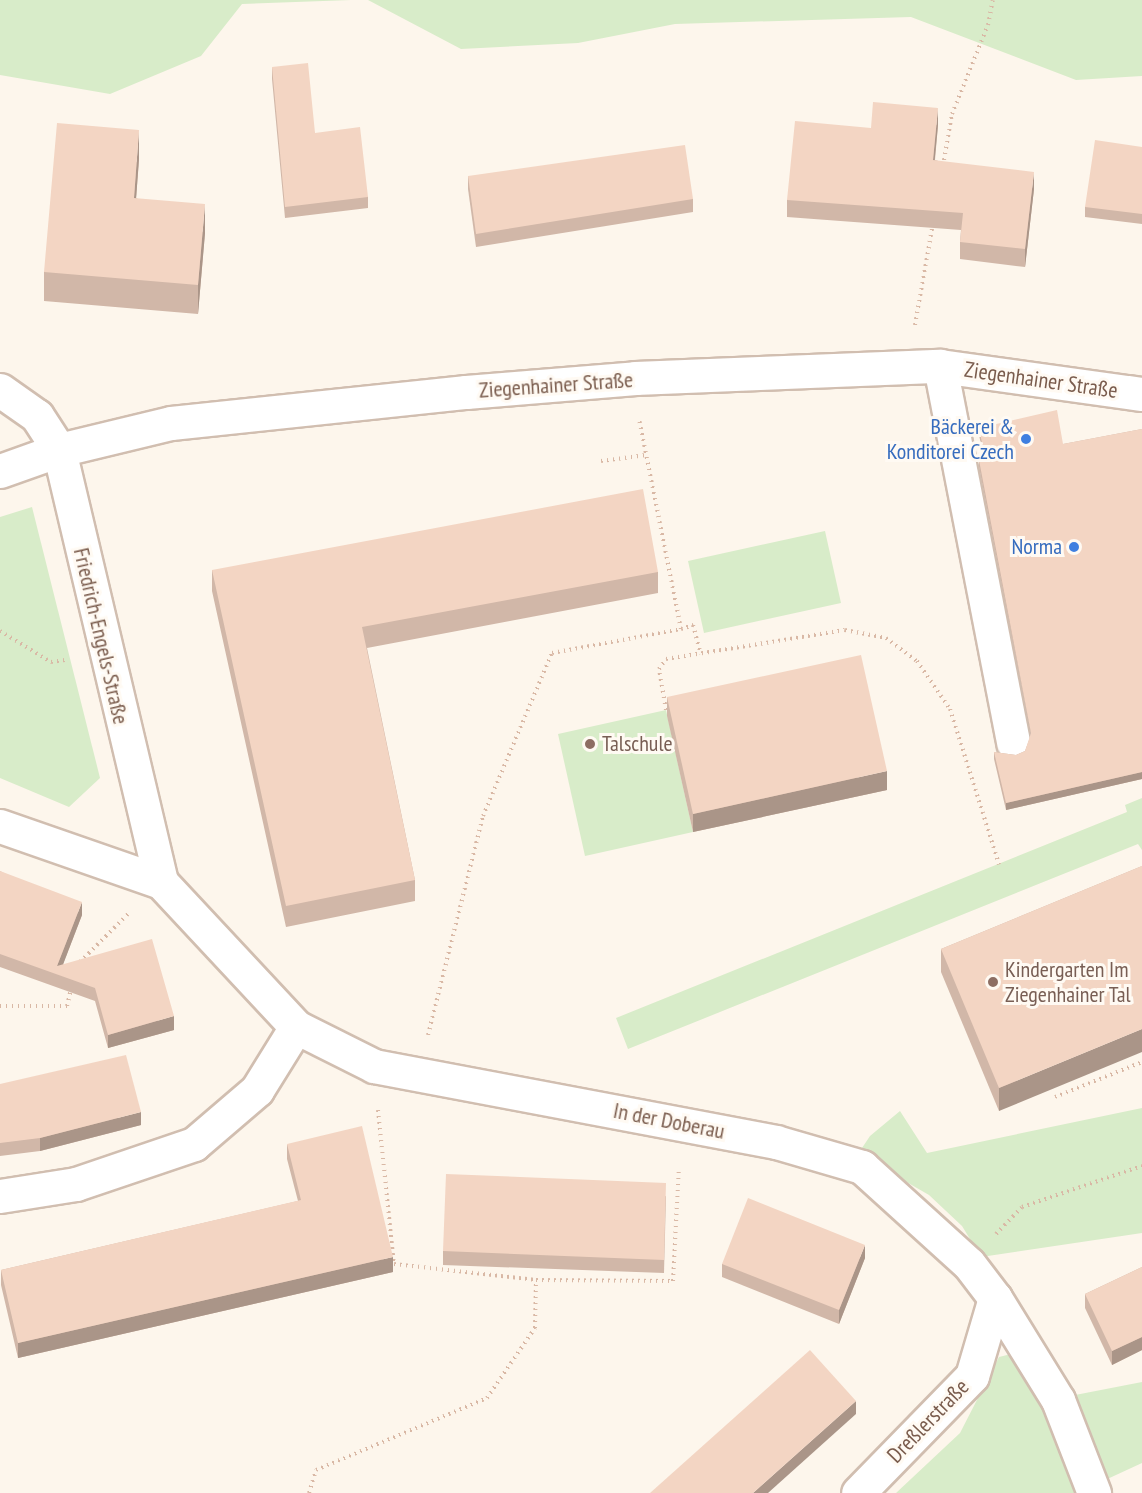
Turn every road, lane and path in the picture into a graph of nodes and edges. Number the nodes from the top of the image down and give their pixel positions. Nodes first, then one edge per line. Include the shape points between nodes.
1 (993, 0) edge
2 (942, 170) edge
3 (934, 214) edge
4 (916, 322) dead end
5 (940, 366) junction
6 (635, 378) junction
7 (0, 390) edge
8 (1142, 394) edge
9 (58, 450) junction
10 (647, 455) junction
11 (601, 461) dead end
12 (0, 471) edge
13 (681, 629) junction
14 (0, 631) edge
15 (701, 654) junction
16 (51, 662) dead end
17 (666, 710) edge
18 (1013, 743) dead end
19 (0, 826) edge
20 (999, 864) dead end
21 (160, 882) junction
22 (75, 966) edge
23 (73, 976) edge
24 (0, 1006) edge
25 (296, 1027) junction
26 (429, 1032) dead end
27 (1142, 1062) edge
28 (374, 1066) junction
29 (1055, 1097) edge
30 (681, 1124) junction
31 (1142, 1166) edge
32 (0, 1196) edge
33 (969, 1264) junction
34 (536, 1280) junction
35 (995, 1298) junction
36 (309, 1493) edge
37 (858, 1493) edge
38 (1094, 1493) edge

1 - 2 path via 988,25 952,114
3 - 4 path
5 - 6 street, Ziegenhainer Straße
5 - 8 street, Ziegenhainer Straße
5 - 18 street
6 - 9 street, Ziegenhainer Straße via 171,423
6 - 10 path
7 - 9 street via 37,416
9 - 12 street
9 - 21 street, Friedrich-Engels-Straße
10 - 11 path
10 - 13 path
13 - 15 path via 693,625
13 - 26 path via 552,653 483,816
14 - 16 path
15 - 17 path via 666,659 659,669
15 - 20 path via 845,630 886,638 917,661 950,709
19 - 21 street, Friedrich-Engels-Straße
21 - 22 path
21 - 25 street, Friedrich-Engels-Straße
23 - 24 path via 67,1006
25 - 28 street, In der Doberau
25 - 32 street via 257,1090 194,1144 76,1184
27 - 29 path
28 - 30 street, In der Doberau
28 - 34 path via 394,1264
30 - 33 street, In der Doberau via 776,1142 862,1167
30 - 34 path via 673,1281
31 - 33 path via 1022,1207
33 - 35 street, In der Doberau
34 - 36 path via 535,1328 487,1398 316,1470
35 - 37 street, Dreßlerstraße via 972,1376
35 - 38 street, In der Doberau via 1058,1400

